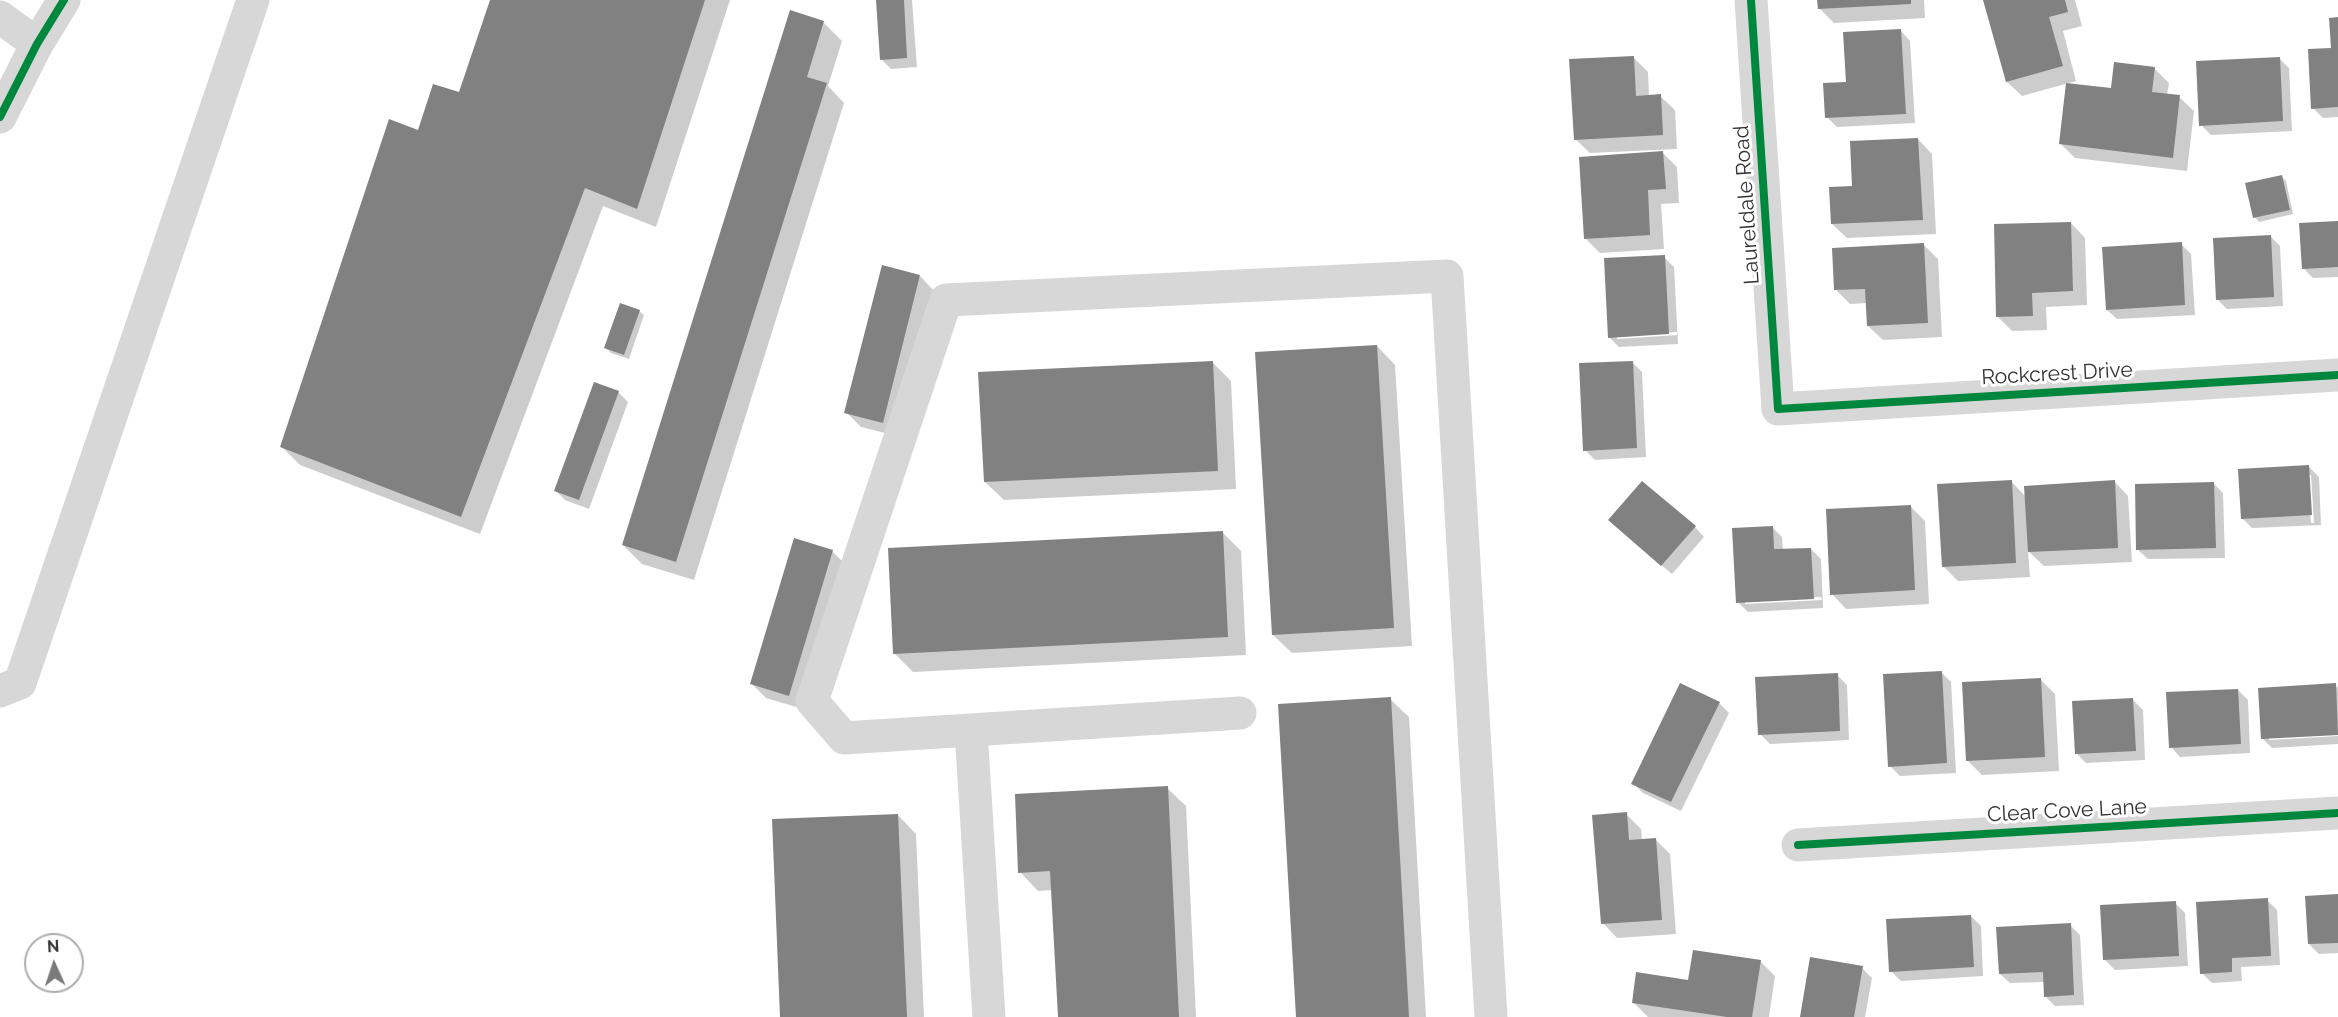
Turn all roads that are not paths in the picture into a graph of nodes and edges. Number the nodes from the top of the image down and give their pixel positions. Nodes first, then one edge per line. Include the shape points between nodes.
1 (64, 0) edge
2 (253, 0) edge
3 (1751, 0) edge
4 (0, 17) edge
5 (37, 44) junction
6 (0, 117) edge
7 (2338, 375) edge
8 (1778, 409) joint
9 (0, 691) edge
10 (1240, 713) dead end
11 (971, 730) junction
12 (2338, 813) edge
13 (1798, 845) dead end
14 (989, 1017) edge
15 (1491, 1017) edge

1 - 5 street
2 - 9 street via 20,683
3 - 8 street, Laureldale Road
4 - 5 street
5 - 6 street
7 - 8 street, Rockcrest Drive
10 - 11 street
11 - 14 street
11 - 15 street via 844,738 812,701 946,300 1447,276
12 - 13 street, Clear Cove Lane

